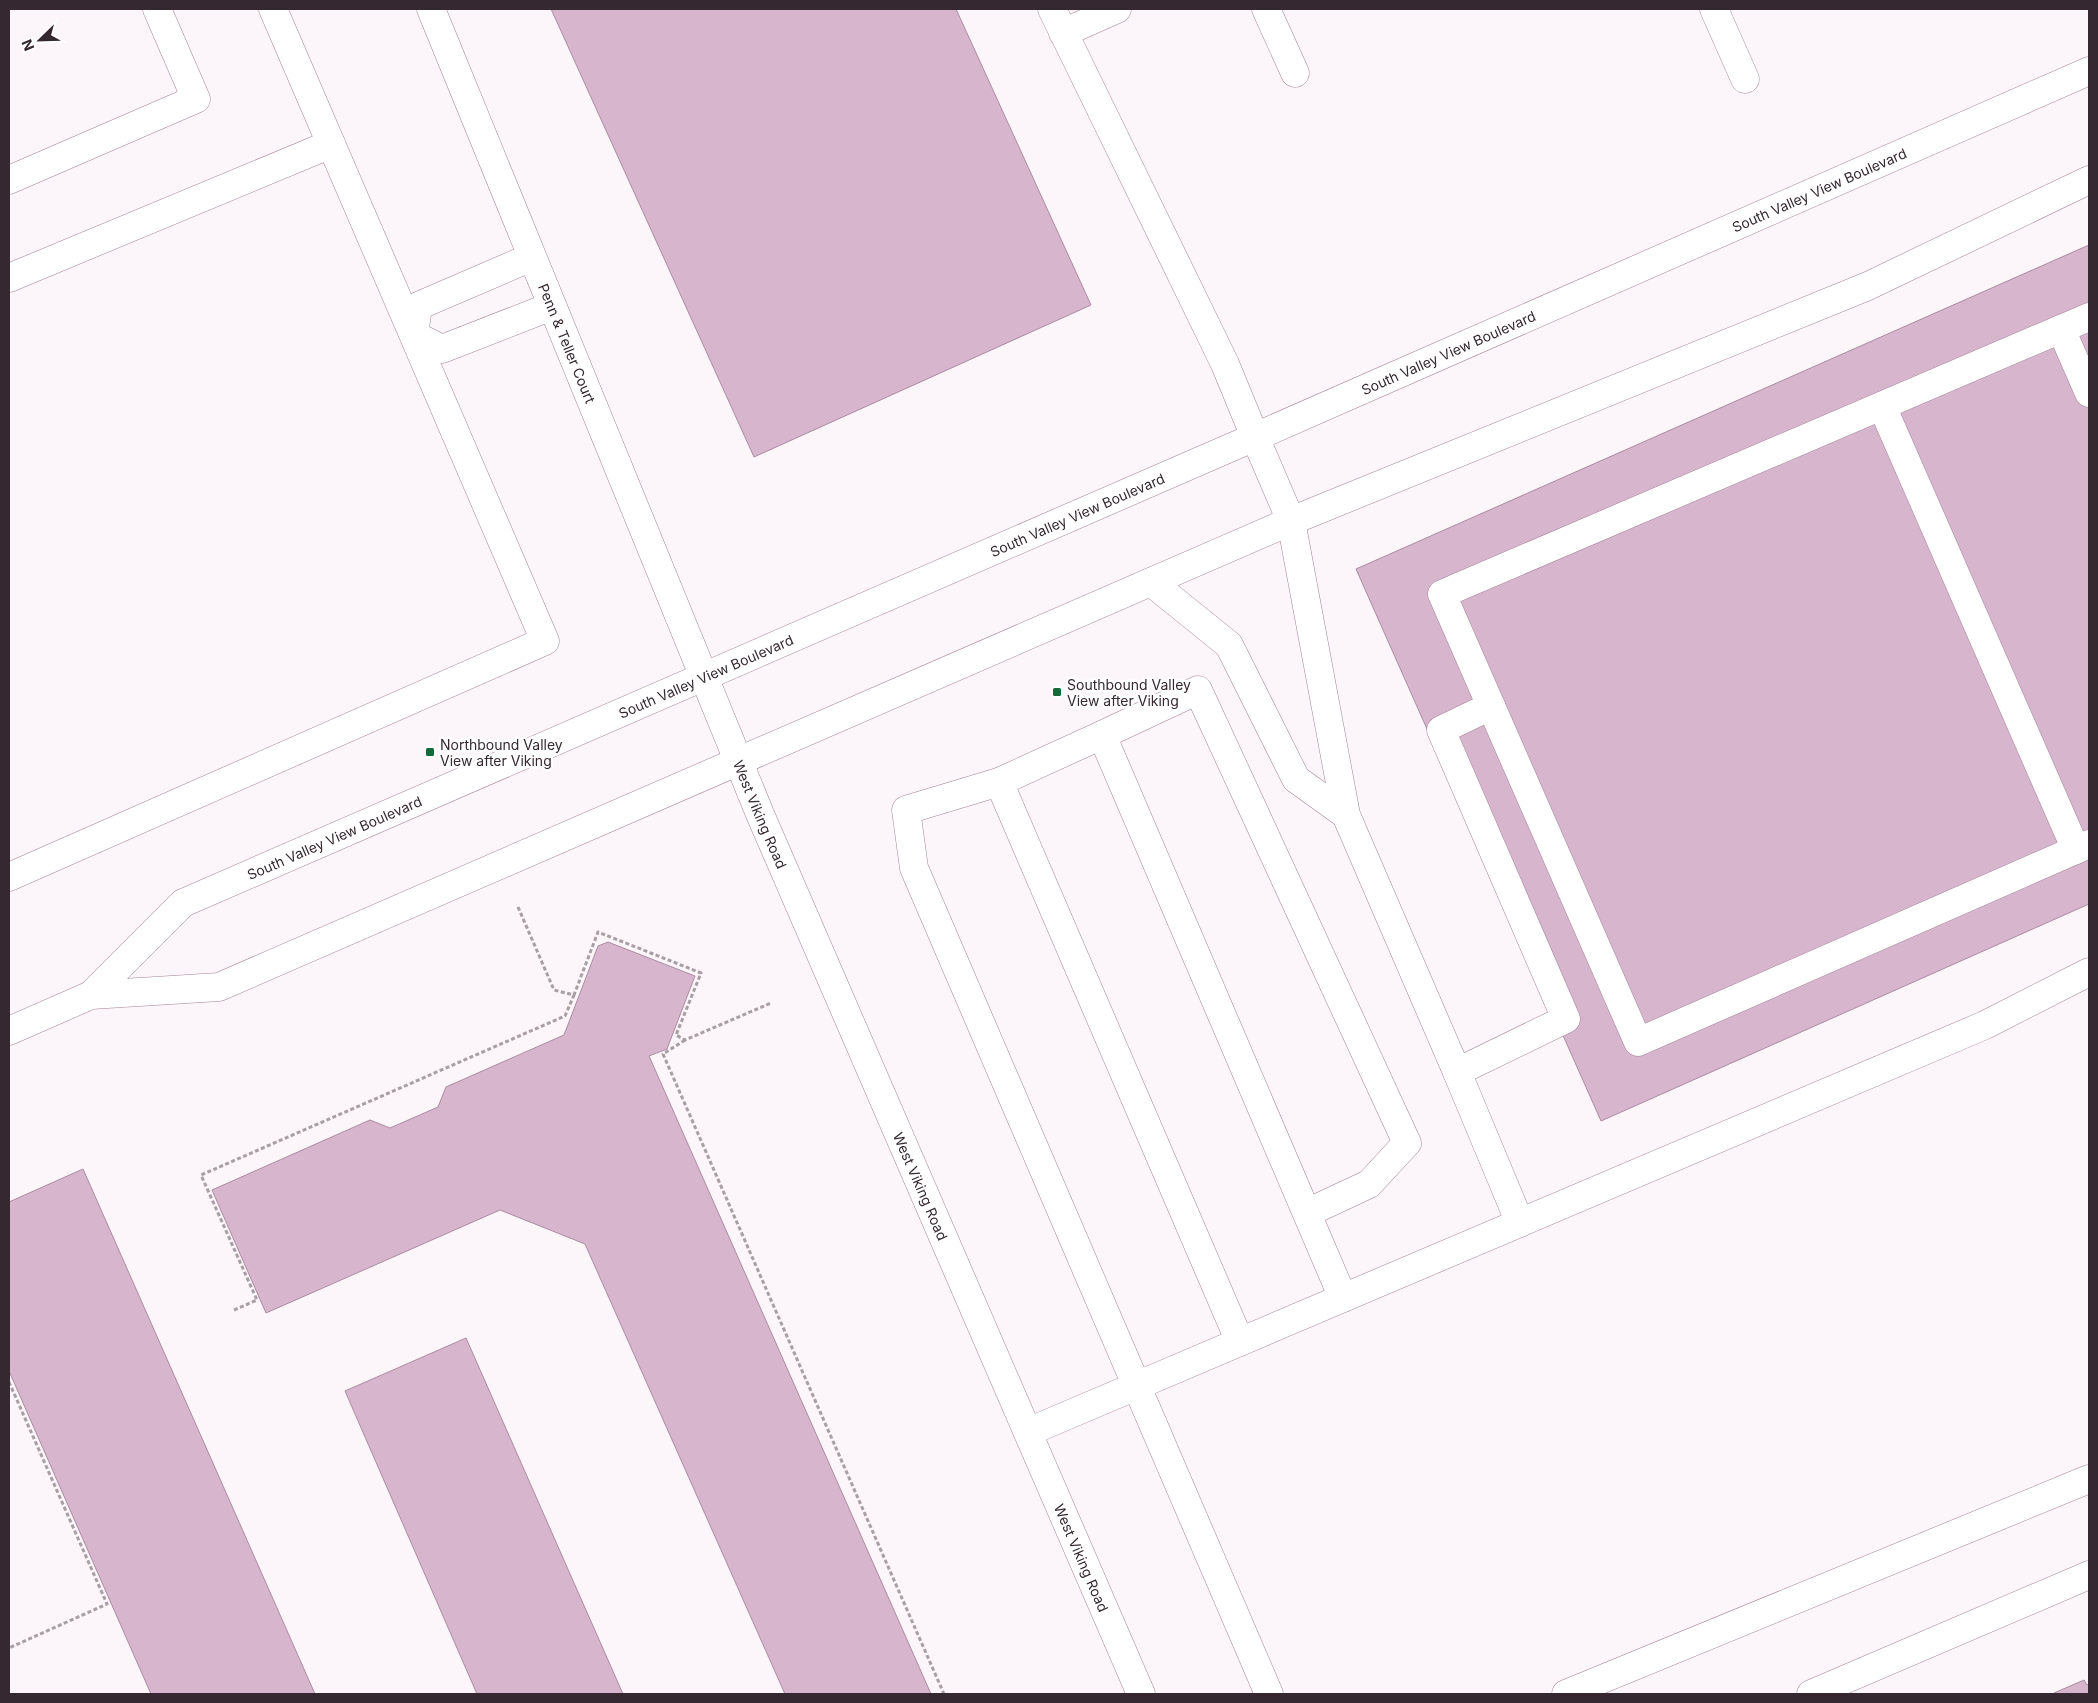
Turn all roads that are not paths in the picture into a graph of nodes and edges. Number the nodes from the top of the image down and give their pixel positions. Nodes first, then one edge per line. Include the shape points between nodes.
1 (157, 9) edge
2 (273, 9) edge
3 (431, 9) edge
4 (1052, 9) edge
5 (1117, 9) edge
6 (1266, 9) edge
7 (1714, 9) edge
8 (1063, 33) junction
9 (2089, 71) edge
10 (1295, 73) dead end
11 (1745, 79) dead end
12 (331, 144) junction
13 (9, 180) edge
14 (2089, 180) edge
15 (532, 257) junction
16 (9, 278) edge
17 (552, 306) junction
18 (2089, 317) edge
19 (2061, 329) junction
20 (414, 335) junction
21 (2089, 393) edge
22 (1882, 406) junction
23 (1255, 438) junction
24 (1291, 522) junction
25 (1151, 582) junction
26 (703, 677) junction
27 (1491, 706) junction
28 (1102, 735) junction
29 (738, 761) junction
30 (999, 782) junction
31 (1346, 816) junction
32 (2083, 847) edge
33 (9, 877) edge
34 (2089, 972) edge
35 (91, 995) junction
36 (9, 1031) edge
37 (1457, 1072) junction
38 (1307, 1213) junction
39 (1520, 1223) junction
40 (1343, 1298) junction
41 (1240, 1342) junction
42 (1137, 1386) junction
43 (1028, 1432) junction
44 (2089, 1479) edge
45 (2089, 1575) edge
46 (1141, 1694) edge
47 (1269, 1694) edge
48 (1566, 1694) edge
49 (1811, 1694) edge

1 - 13 main road via 196,99
2 - 12 main road
3 - 15 main road, Penn & Teller Court
4 - 8 main road
5 - 8 main road
6 - 10 main road
7 - 11 main road
8 - 23 main road via 1225,364
9 - 23 main road, South Valley View Boulevard
12 - 16 main road
12 - 20 main road
14 - 24 main road, South Valley View Boulevard via 1868,286
15 - 17 main road, Penn & Teller Court
15 - 20 main road via 418,306
17 - 20 main road via 442,349
17 - 26 main road, Penn & Teller Court
18 - 19 main road
19 - 21 main road
19 - 22 main road
20 - 33 main road via 545,641
22 - 27 main road via 1442,594
22 - 32 main road
23 - 24 main road
23 - 26 main road, South Valley View Boulevard
24 - 25 main road, South Valley View Boulevard
24 - 31 main road
25 - 29 main road, South Valley View Boulevard
25 - 31 main road via 1228,644 1296,779
26 - 29 main road, West Viking Road
26 - 35 main road, South Valley View Boulevard via 183,903
27 - 32 main road via 1638,1042
27 - 37 main road via 1442,730 1566,1019
28 - 30 main road
28 - 38 main road
28 - 38 main road via 1198,690 1407,1143 1369,1184
29 - 35 main road, South Valley View Boulevard via 219,987
29 - 43 main road, West Viking Road
30 - 41 main road
30 - 42 main road via 906,810 914,868
31 - 37 main road
34 - 39 main road via 1985,1025
35 - 36 main road, South Valley View Boulevard
37 - 39 main road
38 - 40 main road
39 - 40 main road
40 - 41 main road
41 - 42 main road
42 - 43 main road
42 - 47 main road
43 - 46 main road, West Viking Road
44 - 48 main road
45 - 49 main road

